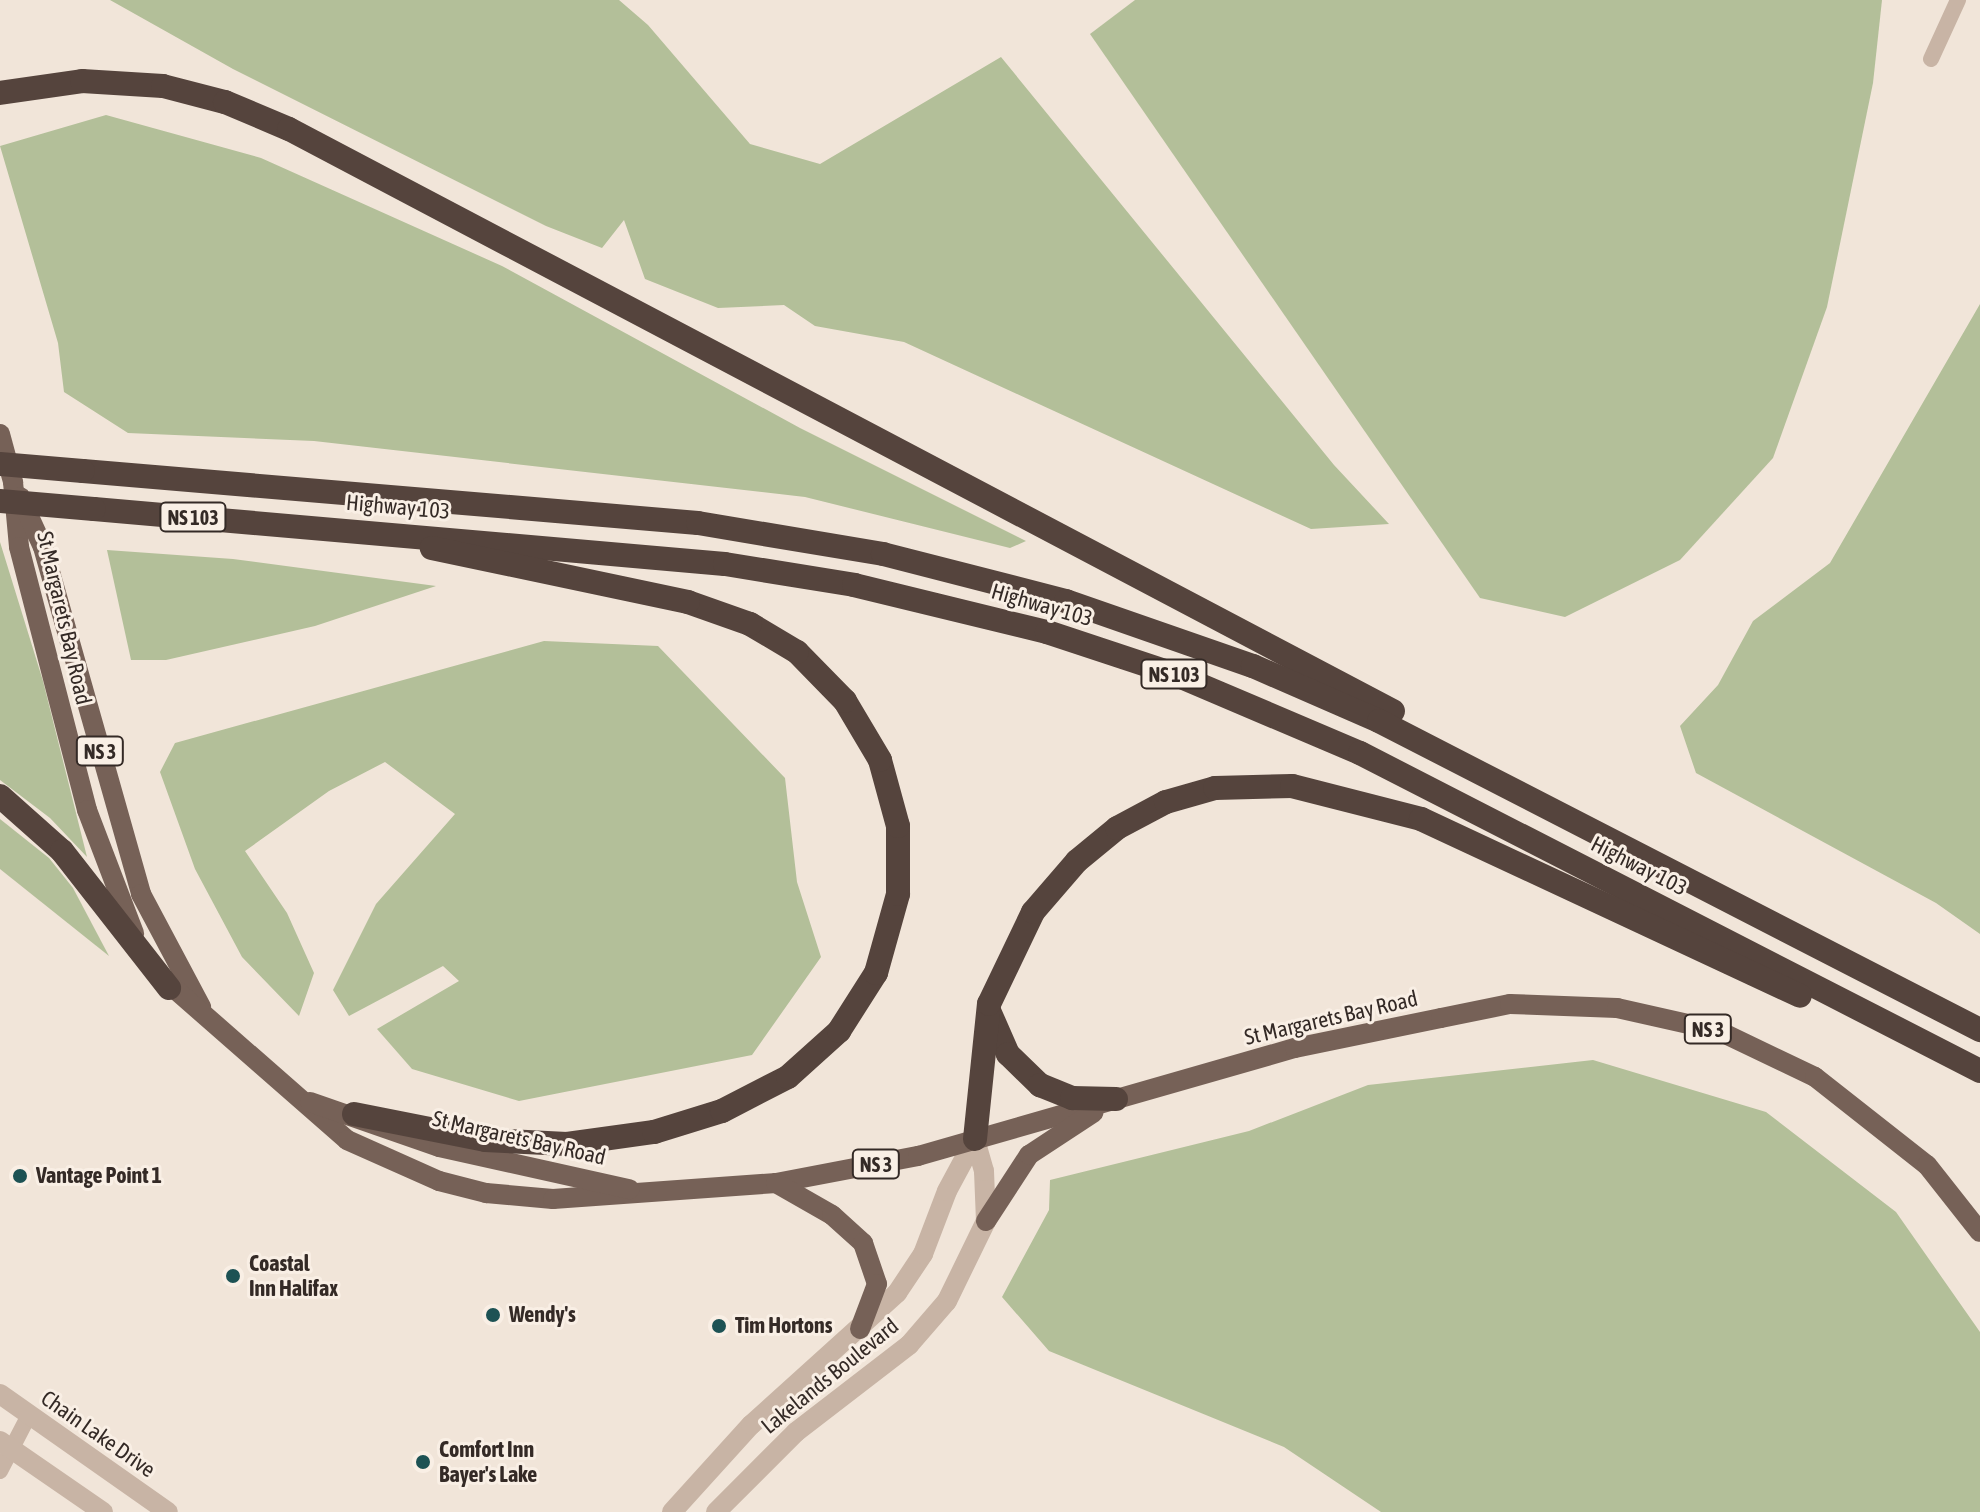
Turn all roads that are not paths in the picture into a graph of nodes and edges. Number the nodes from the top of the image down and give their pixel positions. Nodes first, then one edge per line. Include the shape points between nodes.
1 (1958, 0) edge
2 (1931, 59) dead end
3 (0, 93) edge
4 (0, 434) edge
5 (4, 483) edge
6 (291, 524) junction
7 (1483, 772) junction
8 (0, 796) edge
9 (169, 988) junction
10 (989, 1004) junction
11 (204, 1013) junction
12 (1980, 1030) edge
13 (1980, 1071) edge
14 (1980, 1083) edge
15 (1116, 1099) junction
16 (306, 1101) junction
17 (354, 1114) junction
18 (975, 1139) junction
19 (776, 1183) junction
20 (630, 1190) junction
21 (986, 1221) junction
22 (1980, 1232) edge
23 (860, 1329) junction
24 (0, 1394) edge
25 (29, 1415) junction
26 (7, 1446) edge
27 (0, 1471) edge
28 (103, 1512) edge
29 (168, 1512) edge
30 (672, 1512) edge
31 (716, 1512) edge

1 - 2 street
3 - 7 highway via 82,81 163,86 225,102 289,129 1458,746
4 - 5 main road, St Margarets Bay Road / NS 3
5 - 6 highway, Highway 103 / NS 103, bridge via 94,509
5 - 7 highway, Highway 103 / NS 103, bridge via 83,471 651,518 883,554 1035,592 1190,642 1317,693
5 - 9 main road, St Margarets Bay Road / NS 3 via 87,810 123,911
5 - 11 main road, St Margarets Bay Road / NS 3 via 43,547 141,894
6 - 13 highway, Highway 103 / NS 103 via 662,556 789,573 983,614 1111,652 1360,753
6 - 17 highway via 688,602 762,630 807,661 853,712 885,772 900,839 894,921 869,985 820,1051 764,1092 677,1126 567,1144 485,1140
7 - 12 highway, Highway 103 / NS 103
8 - 9 highway via 62,851
9 - 11 main road, St Margarets Bay Road / NS 3
10 - 14 highway via 1007,957 1033,912 1103,838 1143,813 1190,794 1241,784 1279,785 1381,805 1473,840
10 - 15 highway via 1002,1045 1031,1079 1072,1098
10 - 18 highway
11 - 16 main road, St Margarets Bay Road / NS 3 via 259,1068
15 - 18 main road, St Margarets Bay Road / NS 3
15 - 21 main road via 1029,1155
15 - 22 main road, St Margarets Bay Road / NS 3 via 1295,1048 1510,1004 1617,1008 1719,1031 1815,1077 1927,1165
16 - 17 main road, St Margarets Bay Road / NS 3
16 - 20 main road, St Margarets Bay Road / NS 3 via 347,1140 439,1181 486,1193 553,1199
17 - 20 main road, St Margarets Bay Road / NS 3 via 439,1147
18 - 19 main road, St Margarets Bay Road / NS 3
18 - 21 street, Lakelands Boulevard via 984,1171
18 - 23 street, Lakelands Boulevard via 912,1273
19 - 20 main road, St Margarets Bay Road / NS 3
19 - 23 main road via 832,1215 863,1243 877,1284
21 - 31 street, Lakelands Boulevard via 956,1288 919,1335 771,1454
23 - 30 street, Lakelands Boulevard via 760,1417
24 - 25 street, Chain Lake Drive
25 - 26 street
25 - 29 street, Chain Lake Drive
26 - 27 street
26 - 28 street

